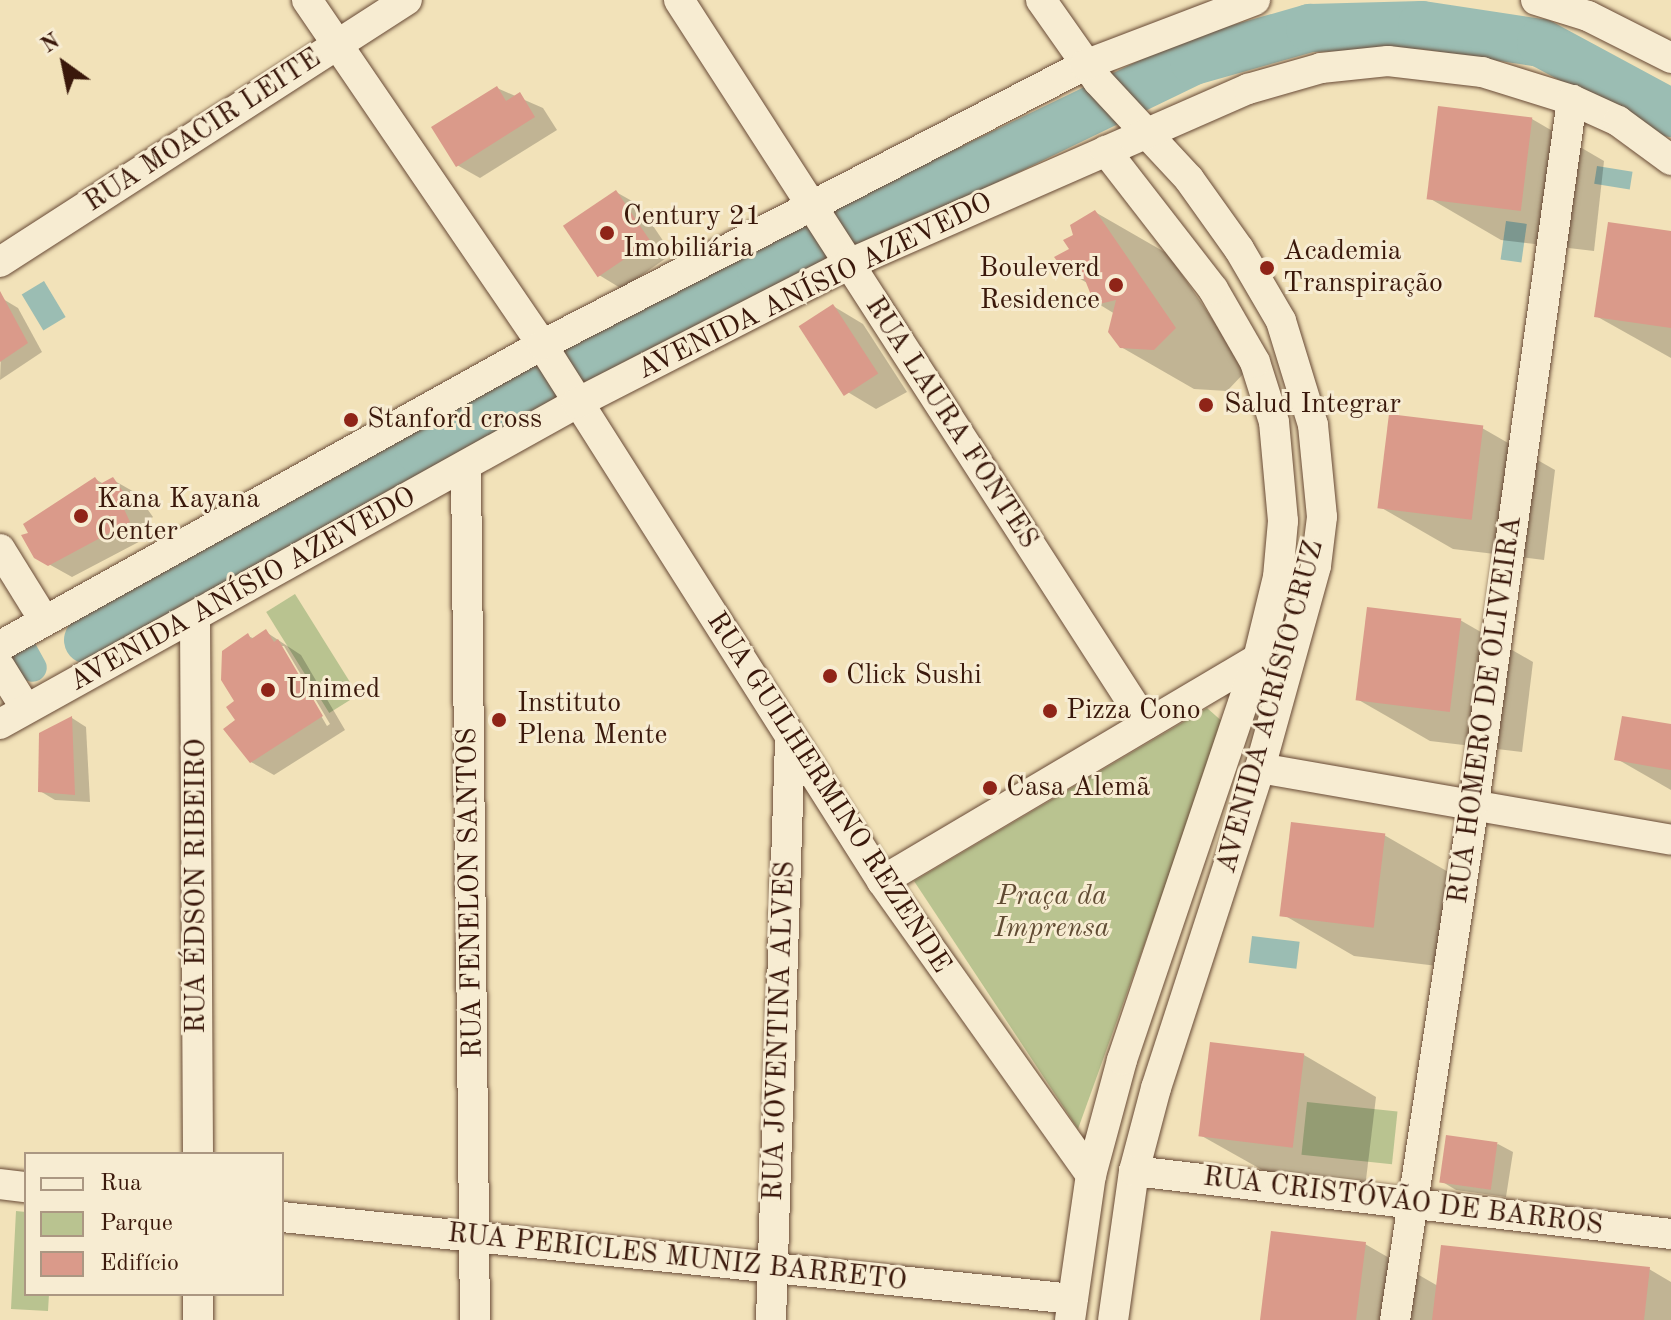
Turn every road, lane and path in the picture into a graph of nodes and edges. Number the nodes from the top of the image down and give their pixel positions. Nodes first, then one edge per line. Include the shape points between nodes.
1 (307, 0) edge
2 (407, 0) edge
3 (679, 0) edge
4 (1041, 0) edge
5 (1255, 0) edge
6 (1536, 0) edge
7 (336, 45) junction
8 (1671, 58) edge
9 (1091, 73) junction
10 (1572, 100) junction
11 (1136, 126) junction
12 (1106, 151) junction
13 (1671, 160) edge
14 (817, 215) junction
15 (844, 257) junction
16 (0, 262) edge
17 (544, 349) junction
18 (573, 396) junction
19 (466, 466) junction
20 (0, 549) edge
21 (195, 618) junction
22 (44, 620) junction
23 (0, 646) edge
24 (1258, 659) junction
25 (0, 667) edge
26 (26, 709) junction
27 (0, 724) edge
28 (1146, 724) junction
29 (790, 741) junction
30 (1260, 768) junction
31 (1474, 803) junction
32 (1671, 840) edge
33 (882, 881) junction
34 (198, 1152) edge
35 (1134, 1171) junction
36 (1091, 1175) junction
37 (0, 1184) edge
38 (24, 1187) edge
39 (1412, 1203) junction
40 (284, 1217) edge
41 (1671, 1234) edge
42 (474, 1236) junction
43 (773, 1268) junction
44 (198, 1296) edge
45 (1072, 1310) edge
46 (198, 1320) edge
47 (475, 1320) edge
48 (771, 1320) edge
49 (1113, 1320) edge
50 (1395, 1320) edge

1 - 7 street
2 - 7 street, RUA MOACIR LEITE
3 - 14 street, RUA LAURA FONTES
4 - 9 street, AVENIDA ACRÍSIO CRUZ
5 - 9 street
6 - 8 street via 1588,16
7 - 16 street, RUA MOACIR LEITE
7 - 17 street
9 - 11 street, AVENIDA ACRÍSIO CRUZ
9 - 14 street
10 - 11 street, AVENIDA ANÍSIO AZEVEDO via 1482,72 1388,61 1321,68
10 - 13 street, AVENIDA ANÍSIO AZEVEDO via 1618,121
10 - 31 street, RUA HOMERO DE OLIVEIRA
11 - 12 street, AVENIDA ANÍSIO AZEVEDO
11 - 30 street, AVENIDA ACRÍSIO CRUZ via 1189,179 1239,249 1281,321 1313,425 1322,517 1316,566
12 - 15 street, AVENIDA ANÍSIO AZEVEDO via 990,214
12 - 24 street, AVENIDA ACRÍSIO CRUZ via 1152,204 1232,317 1255,362 1274,422 1283,521 1278,577
14 - 15 street, RUA LAURA FONTES
14 - 17 street
15 - 18 street, AVENIDA ANÍSIO AZEVEDO
15 - 28 street, RUA LAURA FONTES
17 - 18 street, RUA GUILHERMINO REZENDE
17 - 22 street
18 - 19 street, AVENIDA ANÍSIO AZEVEDO
18 - 29 street, RUA GUILHERMINO REZENDE
19 - 21 street, AVENIDA ANÍSIO AZEVEDO
19 - 42 street, RUA FENELON SANTOS
20 - 22 street
21 - 26 street, AVENIDA ANÍSIO AZEVEDO
21 - 34 street, RUA ÉDSON RIBEIRO
22 - 23 street
24 - 28 street
24 - 36 street, AVENIDA ACRÍSIO CRUZ via 1122,1060
25 - 26 street
26 - 27 street, AVENIDA ANÍSIO AZEVEDO
28 - 33 street
29 - 33 street, RUA GUILHERMINO REZENDE
29 - 43 street, RUA JOVENTINA ALVES
30 - 31 street
30 - 35 street, AVENIDA ACRÍSIO CRUZ
31 - 32 street
31 - 39 street, RUA HOMERO DE OLIVEIRA
33 - 36 street, RUA GUILHERMINO REZENDE
35 - 39 street, RUA CRISTÓVÃO DE BARROS
35 - 49 street, AVENIDA ACRÍSIO CRUZ
36 - 45 street, AVENIDA ACRÍSIO CRUZ
37 - 38 street
39 - 41 street, RUA CRISTÓVÃO DE BARROS
39 - 50 street, RUA HOMERO DE OLIVEIRA
40 - 42 street, RUA PERICLES MUNIZ BARRETO
42 - 43 street, RUA PERICLES MUNIZ BARRETO
42 - 47 street, RUA FENELON SANTOS
43 - 45 street, RUA PERICLES MUNIZ BARRETO
43 - 48 street, RUA JOVENTINA ALVES
44 - 46 street

